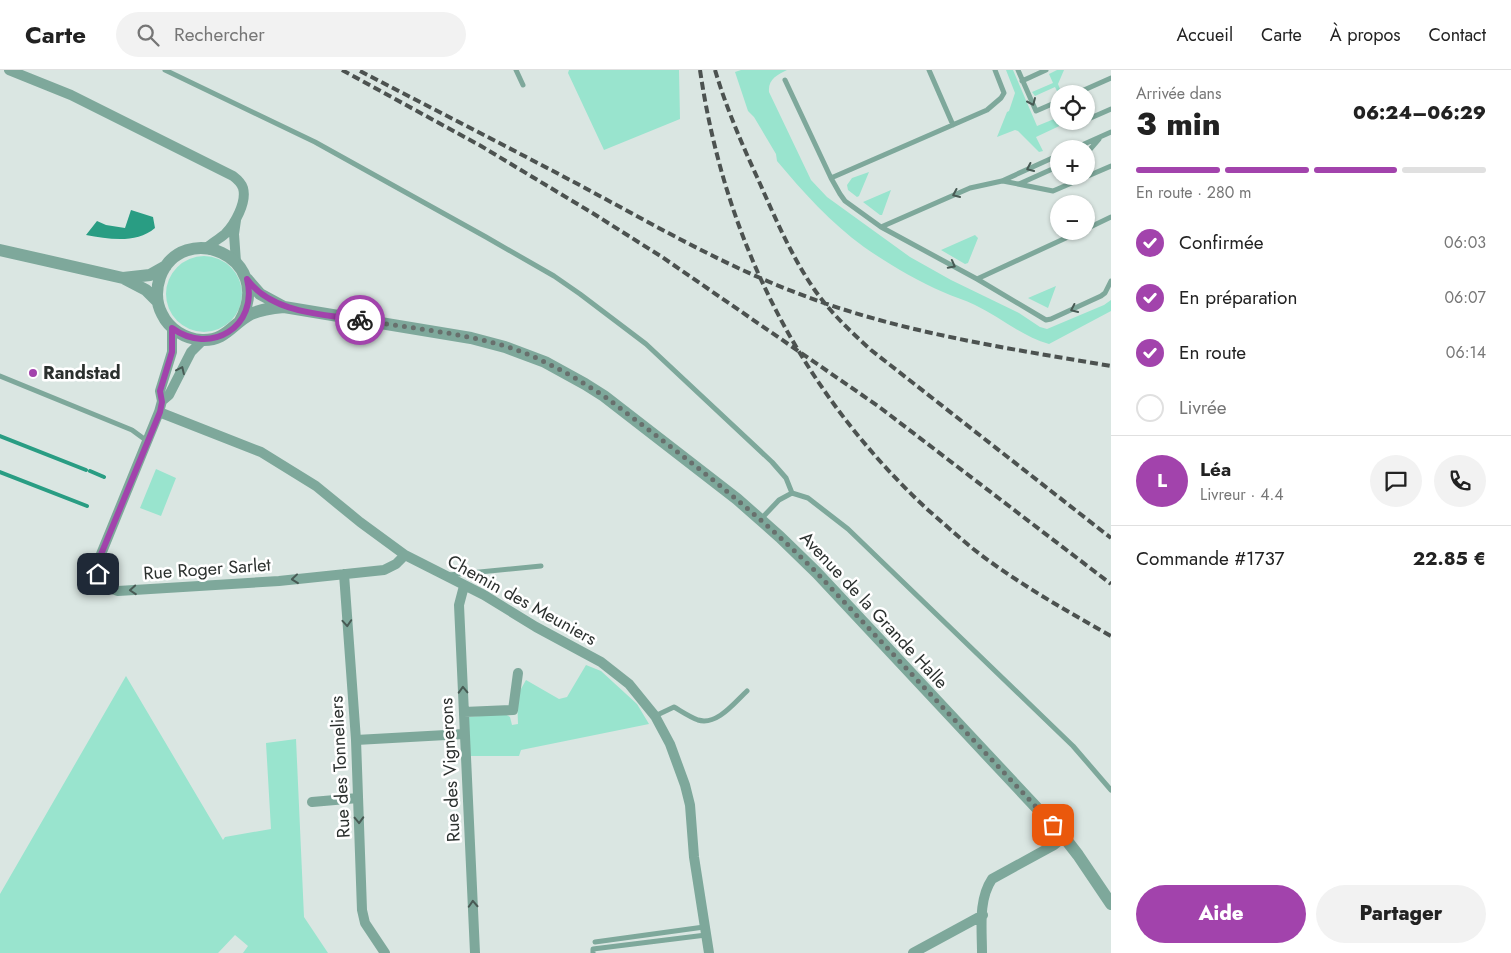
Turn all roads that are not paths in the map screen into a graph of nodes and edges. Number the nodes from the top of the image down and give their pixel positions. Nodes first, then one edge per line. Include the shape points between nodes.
1 (9, 70) edge
2 (165, 70) edge
3 (516, 70) edge
4 (929, 70) edge
5 (995, 70) edge
6 (1018, 70) edge
7 (1046, 70) edge
8 (1111, 78) edge
9 (785, 80) dead end
10 (1022, 81) junction
11 (523, 85) dead end
12 (1095, 85) edge
13 (1050, 105) edge
14 (1111, 109) edge
15 (1095, 116) edge
16 (953, 125) junction
17 (1111, 132) edge
18 (1101, 136) junction
19 (1092, 140) edge
20 (1095, 143) edge
21 (1050, 159) edge
22 (1111, 166) edge
23 (1050, 170) edge
24 (831, 178) junction
25 (1002, 181) junction
26 (1019, 184) junction
27 (237, 216) junction
28 (1111, 217) edge
29 (1095, 225) edge
30 (881, 227) junction
31 (1062, 240) edge
32 (206, 248) junction
33 (0, 250) edge
34 (236, 262) junction
35 (166, 266) junction
36 (123, 278) junction
37 (247, 279) junction
38 (977, 279) junction
39 (1111, 281) edge
40 (157, 301) junction
41 (284, 307) junction
42 (240, 321) junction
43 (172, 328) junction
44 (202, 340) junction
45 (0, 376) edge
46 (161, 407) junction
47 (147, 441) junction
48 (792, 493) junction
49 (761, 519) junction
50 (405, 554) junction
51 (541, 566) dead end
52 (344, 574) junction
53 (445, 576) junction
54 (464, 586) junction
55 (518, 673) dead end
56 (748, 691) dead end
57 (464, 712) junction
58 (655, 716) junction
59 (464, 734) junction
60 (356, 740) junction
61 (1111, 790) edge
62 (358, 798) junction
63 (312, 802) dead end
64 (1064, 837) junction
65 (1111, 904) edge
66 (983, 915) junction
67 (705, 931) junction
68 (595, 942) dead end
69 (385, 953) edge
70 (475, 953) edge
71 (593, 953) edge
72 (709, 953) edge
73 (913, 953) edge
74 (982, 953) edge

1 - 27 street via 72,95 233,176 243,188 242,205
2 - 48 lane via 315,142 486,236 580,294 646,344 772,462 786,478
3 - 11 lane
4 - 16 lane
5 - 16 lane via 1003,88 1002,98 988,110
6 - 10 lane
7 - 10 lane
8 - 12 lane
9 - 24 lane
10 -> 13 lane via 1036,111
14 - 15 lane
16 - 24 lane
17 - 18 lane
18 - 19 lane
18 - 20 lane
21 -> 25 lane
22 - 26 lane via 1052,191
23 - 26 lane
24 - 30 lane via 845,201
25 - 26 lane
25 -> 30 lane via 970,188
27 - 32 street via 226,233
27 - 34 street via 234,234
28 - 29 lane
30 -> 38 lane
31 - 38 lane
32 - 34 street via 221,252
32 - 35 street via 184,252
33 - 36 street
34 - 37 street
35 - 36 street via 150,275
35 - 40 street via 158,283
36 - 40 street via 146,290
37 - 41 street, Avenue de la Grande Halle via 260,294
37 - 42 street via 249,299
39 -> 38 lane via 1101,296 1046,320
40 - 43 street
41 - 42 street, Avenue de la Grande Halle via 262,310
41 - 49 street, Avenue de la Grande Halle via 471,338 505,346 545,362 604,396
42 - 44 street via 224,335
43 - 44 street
43 - 46 street via 172,352 160,391
46 -> 44 street via 191,352
45 - 47 lane via 132,430
46 - 47 street, Rue Roger Sarlet
46 - 50 street, Chemin des Meuniers via 261,452 316,486
52 -> 47 street, Rue Roger Sarlet via 118,591 108,588 98,578 97,564
48 - 49 lane via 779,500
48 - 61 lane via 808,498 848,529 1073,746
49 - 64 street, Avenue de la Grande Halle via 817,573
50 - 52 street, Rue Roger Sarlet via 384,570
50 - 53 street, Chemin des Meuniers
51 - 53 lane
52 -> 60 street, Rue des Tonneliers
53 - 54 street, Chemin des Meuniers
57 -> 54 street, Rue des Vignerons via 459,605
54 - 58 street, Chemin des Meuniers via 602,662 629,684
55 - 57 street via 512,710
56 - 58 lane via 710,720 696,720 674,707
57 - 59 street, Rue des Vignerons
58 - 67 street, Chemin des Meuniers via 670,744 690,805
59 - 60 street
70 -> 59 street, Rue des Vignerons
60 - 62 street, Rue des Tonneliers
62 - 63 street
62 -> 69 street, Rue des Tonneliers via 362,910 365,923
64 - 65 street, Avenue de la Grande Halle
64 - 66 street via 992,879 982,898
66 - 73 street
66 - 74 street
67 - 68 lane
67 - 71 lane via 593,949
67 - 72 street, Chemin des Meuniers

